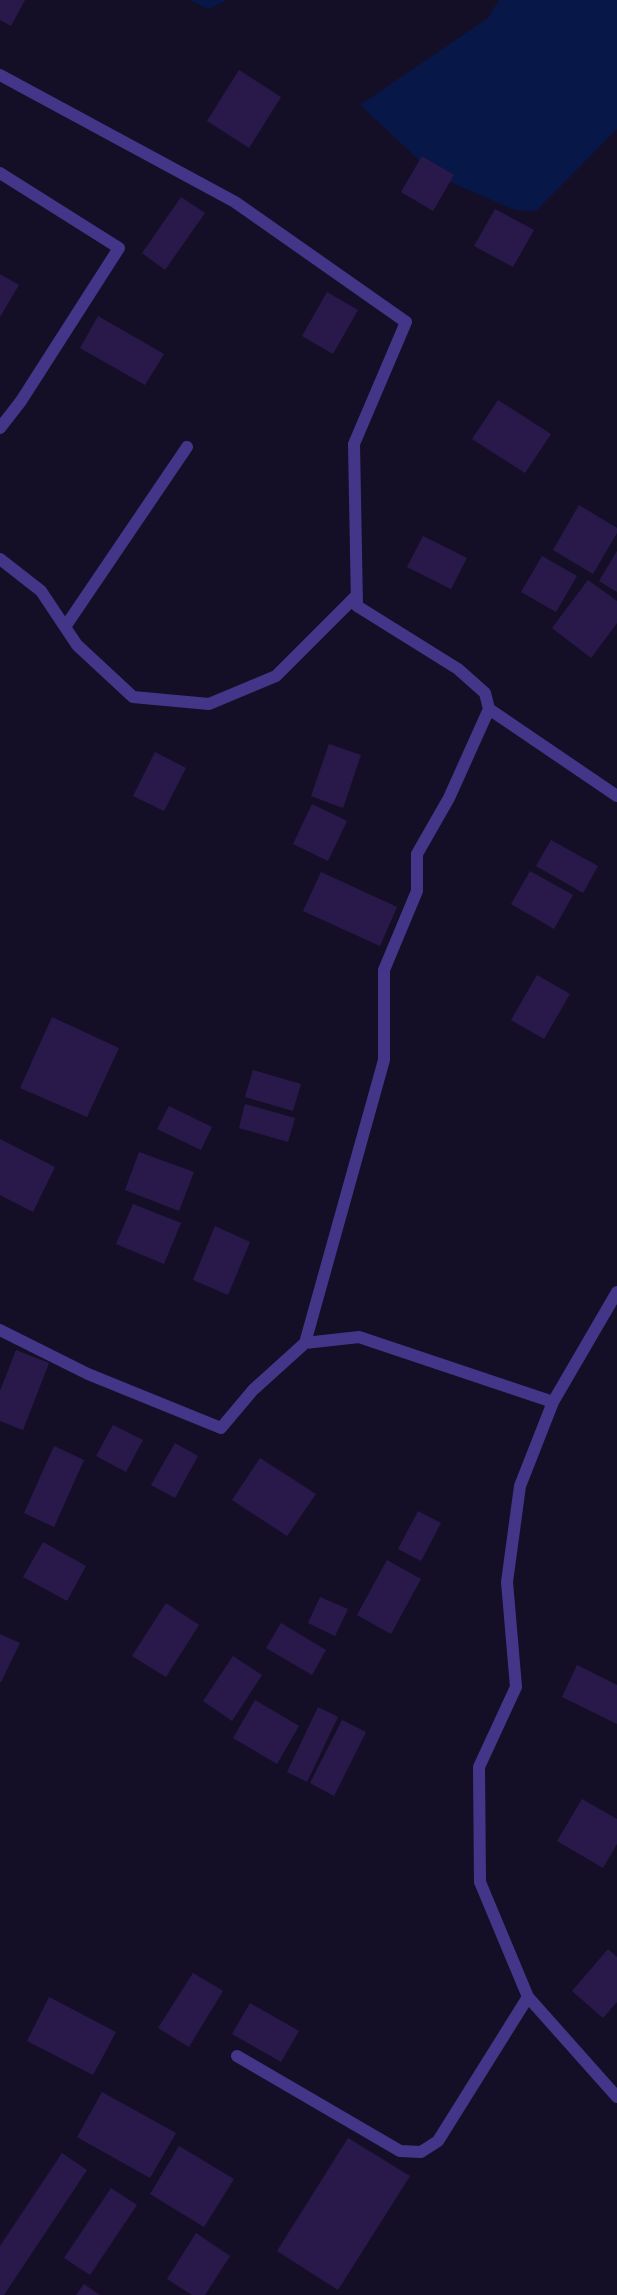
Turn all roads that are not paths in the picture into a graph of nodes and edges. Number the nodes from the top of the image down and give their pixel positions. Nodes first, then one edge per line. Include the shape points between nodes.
1 (0, 75) edge
2 (0, 173) edge
3 (0, 428) edge
4 (187, 447) dead end
5 (0, 559) edge
6 (357, 595) junction
7 (65, 627) junction
8 (489, 709) junction
9 (617, 796) edge
10 (617, 1292) edge
11 (0, 1330) edge
12 (305, 1342) junction
13 (553, 1402) junction
14 (528, 1997) junction
15 (237, 2056) dead end
16 (617, 2097) edge

1 - 6 street via 235,202 406,322 354,444
2 - 3 street via 119,248 21,401
4 - 7 street
5 - 7 street via 41,591
6 - 7 street via 276,676 209,704 132,697 77,645
6 - 8 street via 357,606 458,669 485,693
8 - 9 street
8 - 12 street via 449,798 417,854 417,891 384,970 384,1060
10 - 13 street
11 - 12 street via 88,1374 221,1428 253,1390
12 - 13 street via 360,1337
13 - 14 street via 520,1486 507,1582 516,1686 478,1767 480,1882
14 - 15 street via 438,2141 421,2152 400,2151
14 - 16 street

